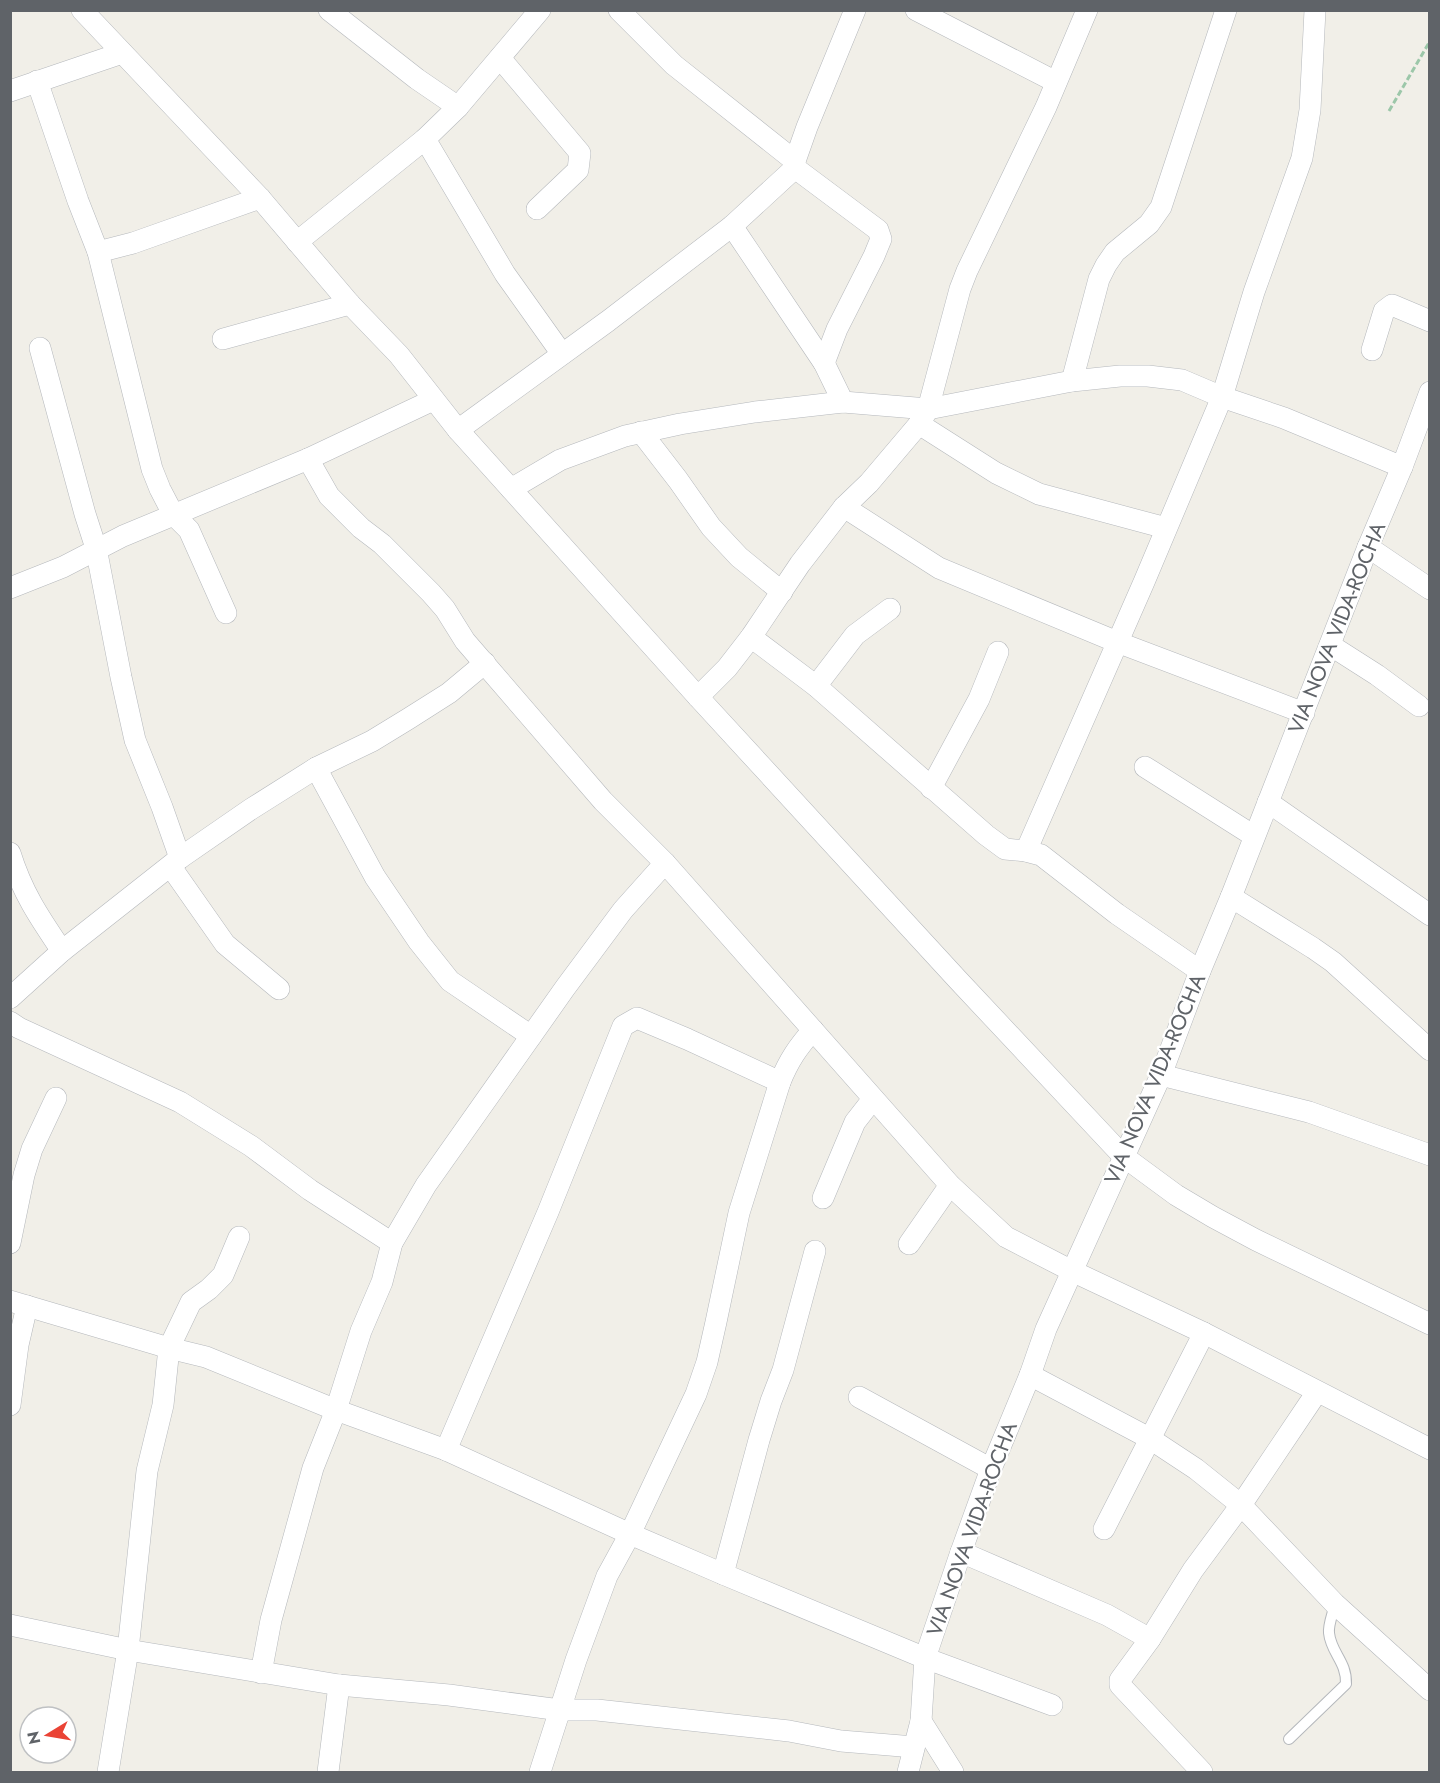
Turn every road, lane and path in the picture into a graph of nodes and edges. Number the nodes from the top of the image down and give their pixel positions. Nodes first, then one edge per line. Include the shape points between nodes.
1 (82, 10) edge
2 (330, 10) edge
3 (540, 10) edge
4 (620, 10) edge
5 (855, 10) edge
6 (916, 10) edge
7 (1087, 10) edge
8 (1226, 10) edge
9 (1315, 10) edge
10 (1430, 41) edge
11 (122, 53) junction
12 (500, 58) junction
13 (37, 81) junction
14 (1056, 82) junction
15 (10, 91) edge
16 (458, 107) junction
17 (1389, 111) dead end
18 (425, 139) junction
19 (795, 165) junction
20 (260, 198) junction
21 (537, 209) dead end
22 (732, 226) junction
23 (297, 242) junction
24 (98, 252) junction
25 (350, 304) junction
26 (1430, 321) edge
27 (223, 339) dead end
28 (40, 348) dead end
29 (1372, 350) dead end
30 (562, 354) junction
31 (824, 363) junction
32 (1072, 381) junction
33 (1430, 392) edge
34 (1222, 397) junction
35 (433, 400) junction
36 (843, 402) junction
37 (923, 417) junction
38 (458, 430) junction
39 (640, 432) junction
40 (308, 459) junction
41 (1402, 467) junction
42 (511, 489) junction
43 (844, 507) junction
44 (173, 514) junction
45 (1166, 528) junction
46 (1368, 547) junction
47 (96, 548) junction
48 (10, 588) edge
49 (1430, 589) edge
50 (782, 592) junction
51 (890, 609) dead end
52 (226, 614) dead end
53 (751, 637) junction
54 (1117, 642) junction
55 (1330, 645) junction
56 (998, 652) dead end
57 (485, 663) junction
58 (816, 686) junction
59 (698, 697) junction
60 (1419, 706) dead end
61 (1304, 713) junction
62 (1145, 767) dead end
63 (316, 768) junction
64 (931, 788) junction
65 (1268, 802) junction
66 (1254, 836) junction
67 (1026, 851) junction
68 (10, 853) edge
69 (176, 863) junction
70 (665, 863) junction
71 (1231, 897) junction
72 (1430, 915) edge
73 (62, 951) junction
74 (1200, 971) junction
75 (279, 989) dead end
76 (10, 999) edge
77 (10, 1022) edge
78 (813, 1030) junction
79 (531, 1036) junction
80 (1430, 1050) edge
81 (1161, 1075) junction
82 (780, 1082) junction
83 (56, 1098) dead end
84 (873, 1099) junction
85 (1430, 1155) edge
86 (1123, 1156) junction
87 (950, 1185) junction
88 (823, 1198) dead end
89 (239, 1237) dead end
90 (10, 1243) edge
91 (392, 1243) junction
92 (909, 1244) dead end
93 (815, 1251) dead end
94 (1072, 1271) junction
95 (19, 1303) edge
96 (1430, 1324) edge
97 (1204, 1334) junction
98 (169, 1348) junction
99 (1030, 1375) junction
100 (1317, 1392) junction
101 (859, 1397) dead end
102 (10, 1405) edge
103 (336, 1410) junction
104 (1149, 1437) junction
105 (1430, 1449) edge
106 (446, 1450) junction
107 (991, 1469) junction
108 (1240, 1505) junction
109 (1104, 1529) dead end
110 (630, 1534) junction
111 (961, 1552) junction
112 (723, 1574) junction
113 (1335, 1604) junction
114 (10, 1625) edge
115 (1150, 1639) junction
116 (128, 1650) junction
117 (925, 1658) junction
118 (261, 1673) junction
119 (339, 1685) junction
120 (1430, 1690) edge
121 (1052, 1705) dead end
122 (560, 1710) junction
123 (921, 1720) junction
124 (1289, 1739) dead end
125 (914, 1747) junction
126 (108, 1773) edge
127 (328, 1773) edge
128 (540, 1773) edge
129 (908, 1773) edge
130 (953, 1773) edge
131 (1202, 1773) edge

1 - 11 street
2 - 16 street
3 - 12 street
4 - 19 street via 674,64
5 - 19 street
6 - 14 street
7 - 14 street
8 - 32 street via 1161,207 1106,265
9 - 34 street via 1310,110 1302,158
10 - 17 path
11 - 13 street
11 - 20 street
12 - 16 street
12 - 21 street via 580,153 578,170
13 - 15 street
13 - 24 street
14 - 37 street via 967,271
16 - 18 street
18 - 23 street
18 - 30 street via 505,274
19 - 22 street
19 - 31 street via 880,235
20 - 23 street
20 - 24 street
22 - 30 street
22 - 31 street
23 - 25 street
24 - 44 street via 152,469
25 - 27 street
25 - 35 street via 399,355
26 - 29 street via 1392,305 1384,311
28 - 47 street
30 - 38 street
31 - 36 street
32 - 34 street via 1148,376 1182,380
32 - 37 street
33 - 41 street, VIA NOVA VIDA-ROCHA
34 - 41 street
34 - 45 street
35 - 38 street
35 - 40 street
36 - 37 street
36 - 39 street
37 - 43 street
37 - 45 street via 996,472 1039,494
38 - 42 street
39 - 42 street via 560,460
39 - 50 street via 711,527
40 - 44 street
40 - 57 street via 329,496 431,593
41 - 46 street, VIA NOVA VIDA-ROCHA
42 - 59 street
43 - 50 street
43 - 54 street via 939,568
44 - 47 street
44 - 52 street via 189,530
45 - 54 street
46 - 49 street
46 - 55 street, VIA NOVA VIDA-ROCHA
47 - 48 street via 63,567
47 - 69 street via 135,740 162,807
50 - 53 street
51 - 58 street via 855,635
53 - 58 street
53 - 59 street
54 - 61 street
54 - 67 street
55 - 60 street
55 - 61 street, VIA NOVA VIDA-ROCHA
56 - 64 street via 979,699
57 - 63 street via 449,693 408,719
57 - 70 street via 603,801
58 - 64 street
59 - 86 street
61 - 65 street, VIA NOVA VIDA-ROCHA
62 - 66 street
63 - 69 street via 250,808
63 - 79 street via 375,877 450,981
64 - 67 street via 1005,849
65 - 66 street, VIA NOVA VIDA-ROCHA
65 - 72 street
66 - 71 street, VIA NOVA VIDA-ROCHA
67 - 74 street via 1053,863 1117,914
68 - 73 street via 31,905
69 - 73 street
69 - 75 street via 225,944
70 - 78 street
70 - 79 street via 623,910
71 - 74 street, VIA NOVA VIDA-ROCHA
71 - 80 street via 1333,962
73 - 76 street
74 - 81 street, VIA NOVA VIDA-ROCHA
77 - 91 street via 180,1102
78 - 82 street via 788,1061
78 - 84 street
79 - 91 street via 426,1185
81 - 85 street via 1309,1112
81 - 86 street, VIA NOVA VIDA-ROCHA
82 - 106 street via 637,1018 623,1026
82 - 110 street via 739,1213 696,1394
83 - 90 street via 32,1149
84 - 87 street
84 - 88 street via 855,1122
86 - 94 street, VIA NOVA VIDA-ROCHA
86 - 96 street via 1213,1217
87 - 92 street
87 - 94 street via 1006,1237
89 - 98 street via 224,1275 191,1302
91 - 103 street
93 - 112 street
94 - 97 street
94 - 99 street, VIA NOVA VIDA-ROCHA
95 - 98 street
95 - 102 street
97 - 100 street
97 - 104 street
98 - 103 street via 206,1358
98 - 116 street via 163,1405 147,1472
99 - 104 street
99 - 107 street, VIA NOVA VIDA-ROCHA
100 - 105 street
100 - 108 street
101 - 107 street
103 - 106 street
103 - 118 street via 313,1468 289,1552 270,1620
104 - 108 street
104 - 109 street
106 - 110 street
107 - 111 street, VIA NOVA VIDA-ROCHA
108 - 113 street
108 - 115 street
110 - 112 street
110 - 122 street via 607,1576
111 - 115 street via 1089,1607
111 - 117 street, VIA NOVA VIDA-ROCHA
112 - 117 street
113 - 120 street
113 - 124 lane via 1329,1633 1346,1673 1346,1684
114 - 116 street
115 - 131 street via 1120,1685
116 - 118 street
116 - 126 street
117 - 121 street
117 - 123 street, VIA NOVA VIDA-ROCHA
118 - 119 street
119 - 122 street
119 - 127 street
122 - 125 street via 597,1710
122 - 128 street
123 - 125 street, VIA NOVA VIDA-ROCHA
123 - 130 street
125 - 129 street, VIA NOVA VIDA-ROCHA

